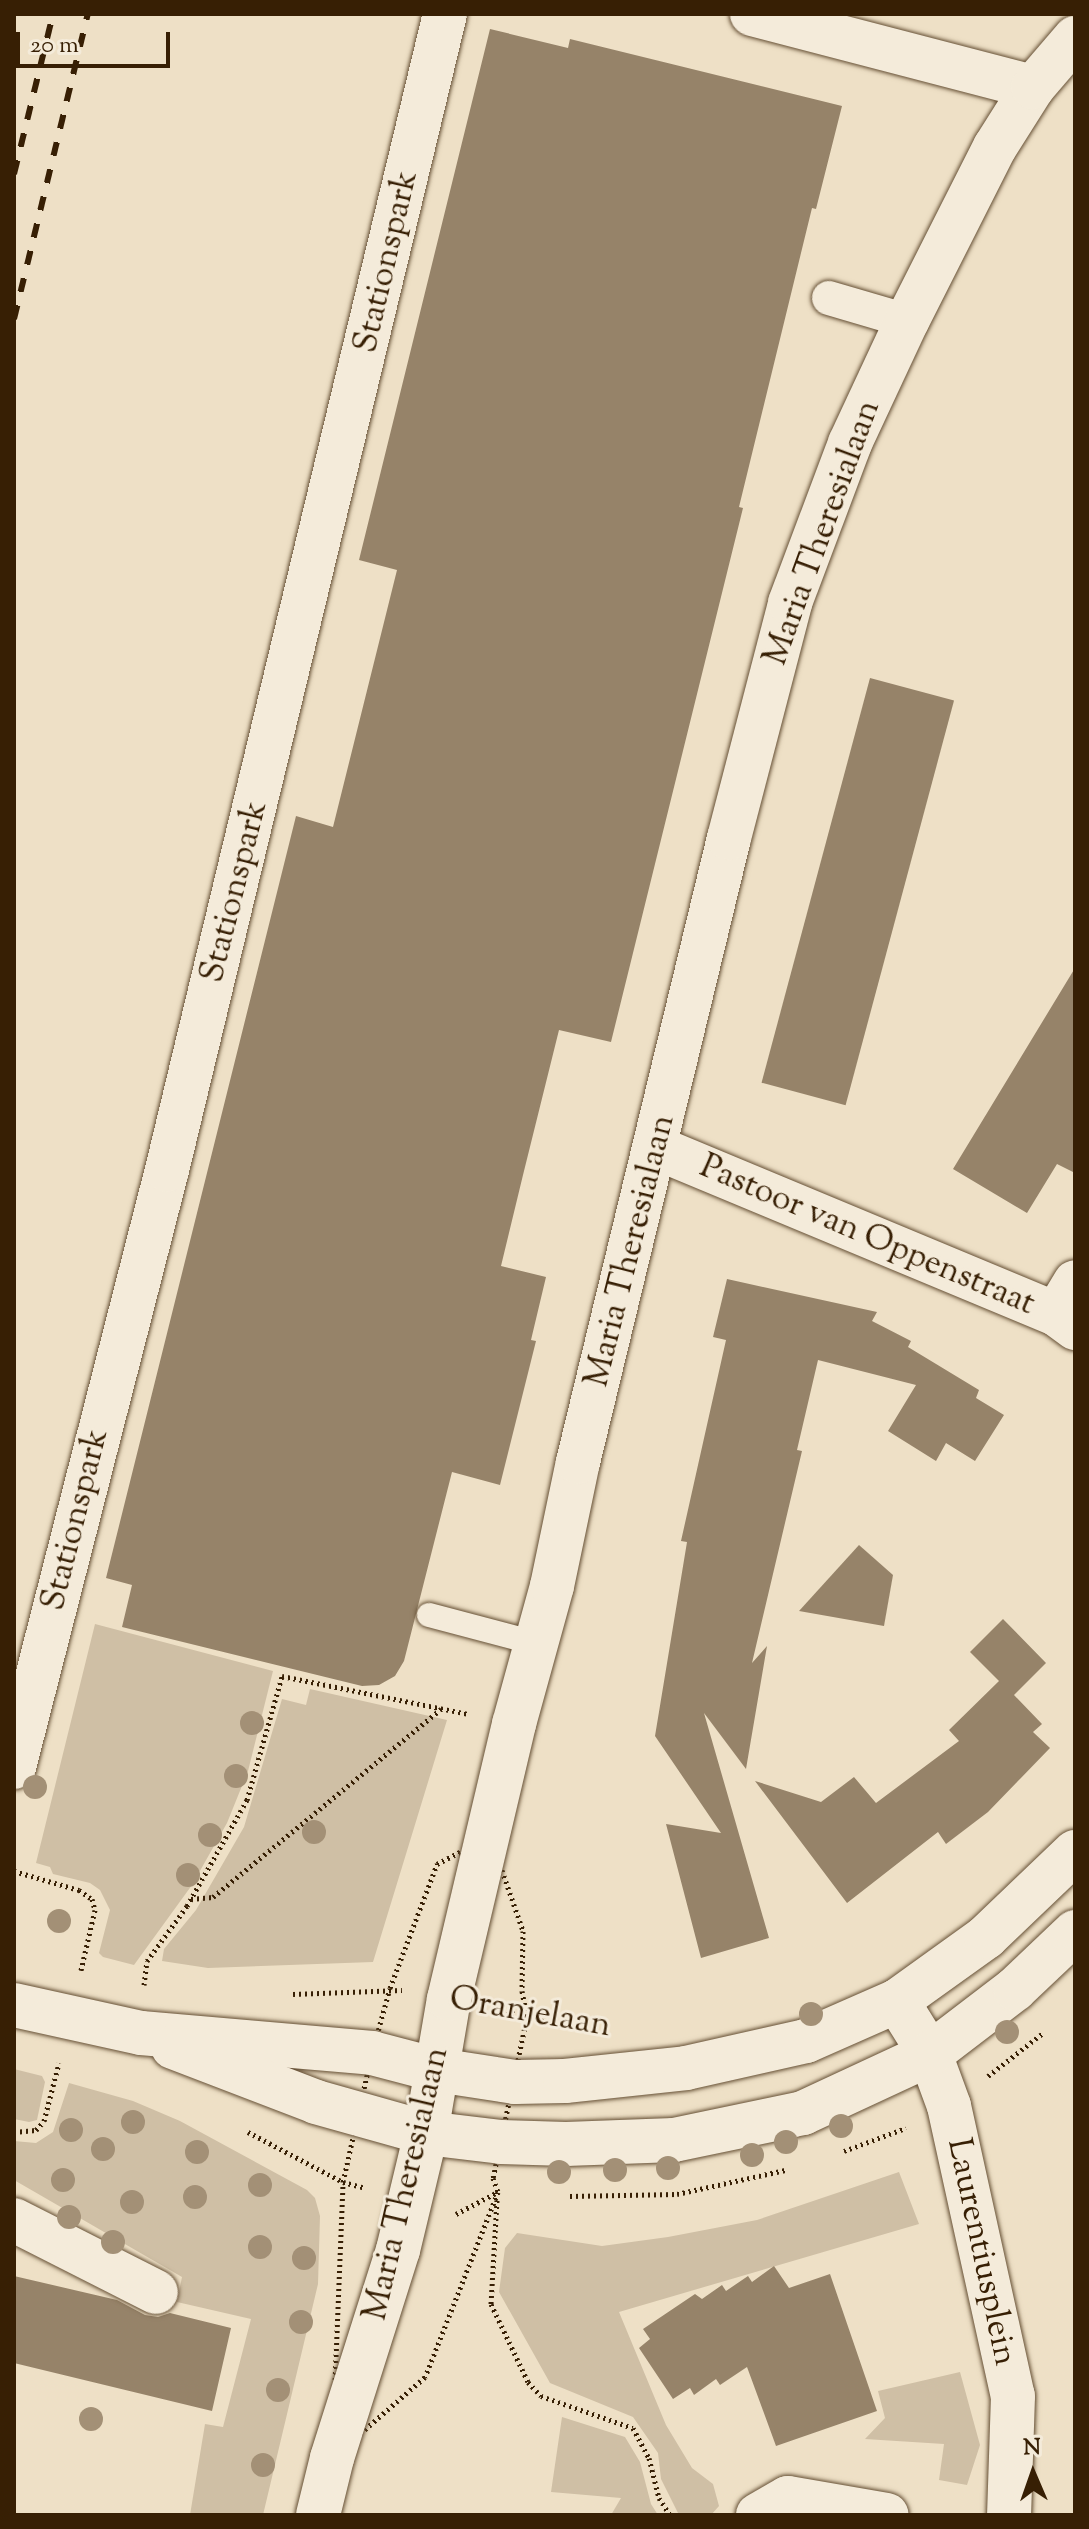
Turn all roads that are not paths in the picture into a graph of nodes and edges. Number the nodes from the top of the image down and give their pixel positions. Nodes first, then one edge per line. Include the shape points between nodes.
1 (445, 14) edge
2 (752, 14) edge
3 (1075, 38) edge
4 (1033, 87) junction
5 (829, 298) dead end
6 (907, 321) junction
7 (657, 1148) junction
8 (1069, 1308) edge
9 (429, 1615) dead end
10 (535, 1643) junction
11 (14, 1767) edge
12 (1075, 1852) edge
13 (1075, 1932) edge
14 (897, 2001) junction
15 (14, 2005) edge
16 (141, 2033) junction
17 (930, 2054) junction
18 (437, 2070) junction
19 (426, 2133) junction
20 (14, 2220) edge
21 (156, 2292) dead end
22 (318, 2515) edge
23 (758, 2515) edge
24 (887, 2515) edge
25 (1009, 2515) edge

1 - 11 street, Stationspark via 238,881
2 - 4 street
3 - 4 street, Maria Theresialaan
4 - 6 street, Maria Theresialaan via 995,147
5 - 6 street
6 - 7 street, Maria Theresialaan via 850,443 790,603
7 - 8 street, Pastoor van Oppenstraat
7 - 10 street, Maria Theresialaan
9 - 10 lane
10 - 18 street, Maria Theresialaan via 449,1999
12 - 14 street, Oranjelaan via 986,1937
13 - 17 street, Oranjelaan via 1015,1989
14 - 17 street, Laurentiusplein
14 - 18 street, Oranjelaan via 806,2041 686,2068 515,2082
15 - 16 street, Oranjelaan
16 - 18 street, Oranjelaan via 372,2053
16 - 19 street, Oranjelaan via 316,2102
17 - 19 street, Oranjelaan via 803,2113 674,2140 566,2144
17 - 25 street, Laurentiusplein via 949,2106 1013,2396
18 - 19 street, Maria Theresialaan
19 - 22 street, Maria Theresialaan via 398,2250
20 - 21 street
23 - 24 street via 788,2498

